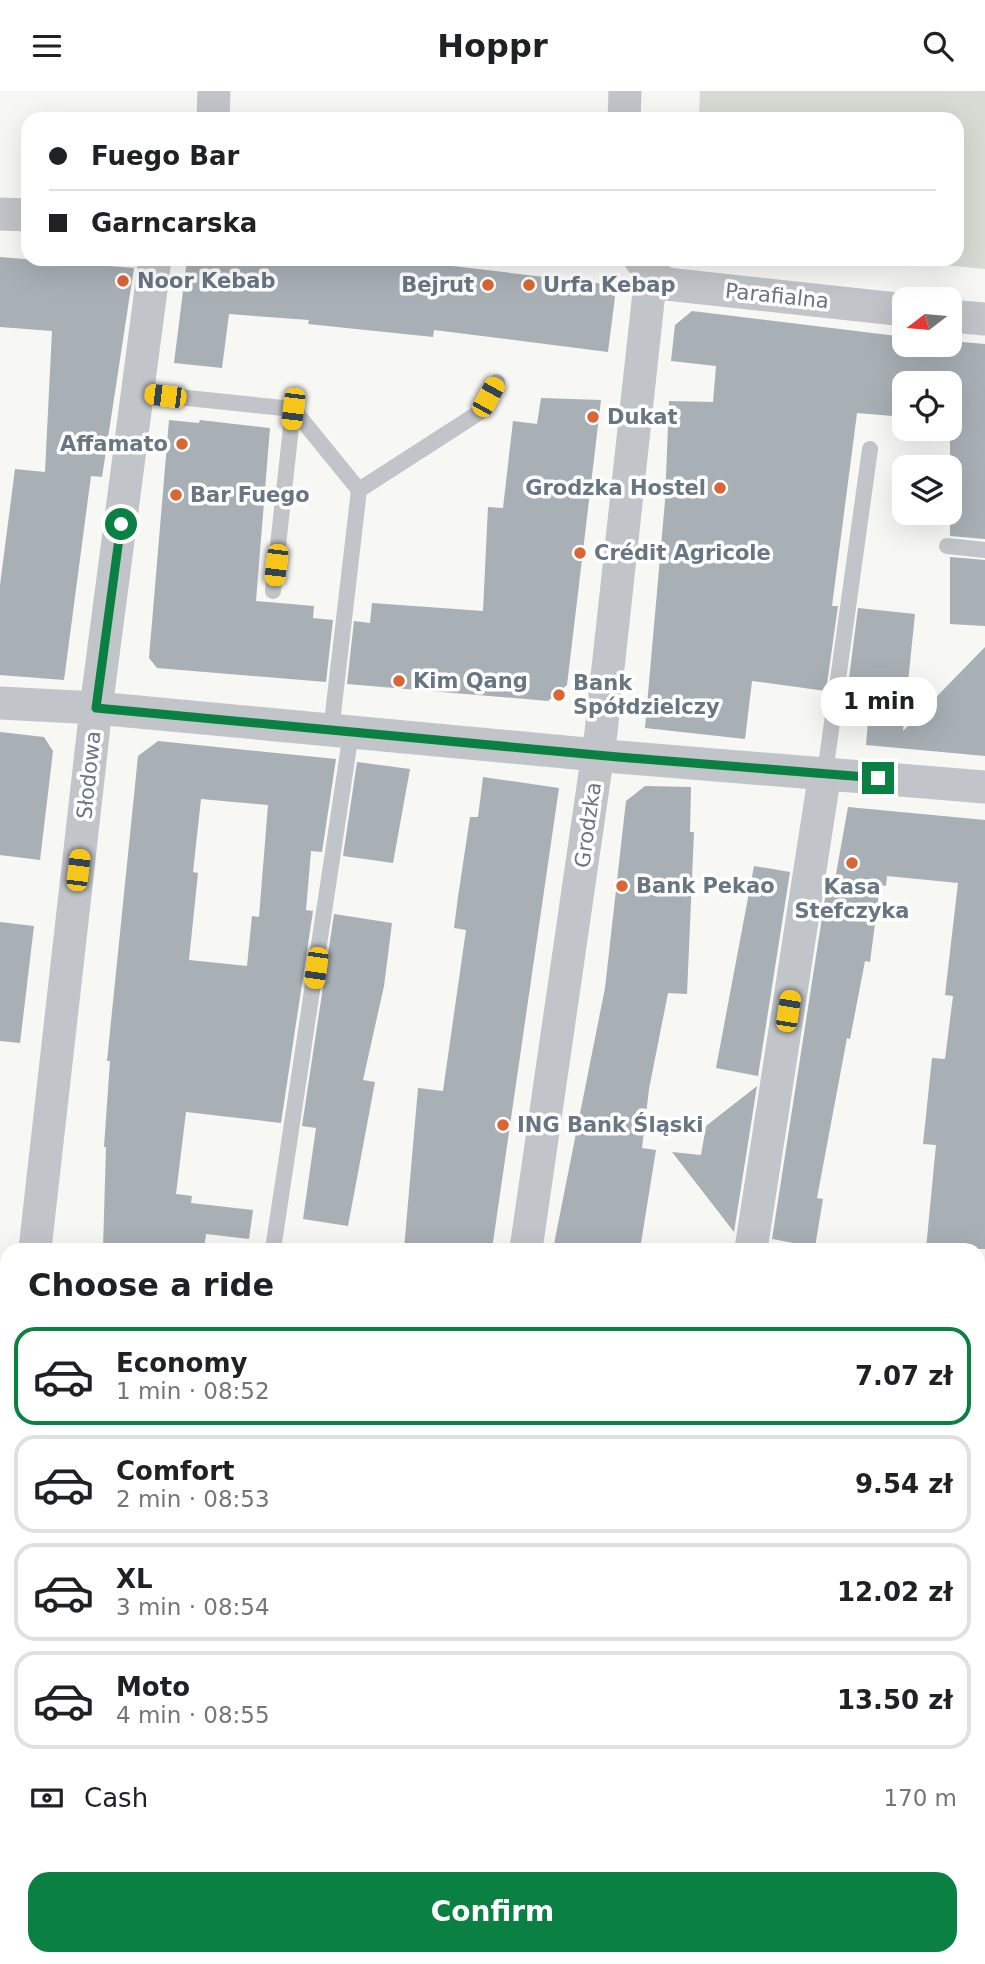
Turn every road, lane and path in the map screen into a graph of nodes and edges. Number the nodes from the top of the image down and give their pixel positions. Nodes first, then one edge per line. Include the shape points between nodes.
1 (214, 91) edge
2 (625, 91) edge
3 (213, 112) edge
4 (624, 112) edge
5 (0, 214) edge
6 (21, 215) edge
7 (154, 266) edge
8 (645, 267) edge
9 (892, 309) edge
10 (962, 317) edge
11 (985, 319) edge
12 (496, 382) dead end
13 (139, 393) junction
14 (293, 409) junction
15 (870, 449) dead end
16 (359, 490) junction
17 (947, 546) dead end
18 (985, 550) edge
19 (273, 591) dead end
20 (0, 703) edge
21 (96, 708) junction
22 (341, 732) junction
23 (597, 755) junction
24 (825, 773) junction
25 (985, 787) edge
26 (36, 1243) edge
27 (274, 1243) edge
28 (527, 1243) edge
29 (752, 1243) edge

1 - 3 street
2 - 4 street
5 - 6 street
7 - 13 street, Słodowa
8 - 9 street, Parafialna via 666,284
8 - 23 street, Grodzka
10 - 11 street
12 - 16 lane via 480,412
13 - 14 lane
13 - 21 street, Słodowa
14 - 16 lane
14 - 19 lane
15 - 24 lane
16 - 22 lane
17 - 18 lane
20 - 21 street
21 - 22 street
21 - 26 street, Słodowa
22 - 23 street
22 - 27 lane
23 - 24 street
23 - 28 street, Grodzka
24 - 25 street
24 - 29 street

